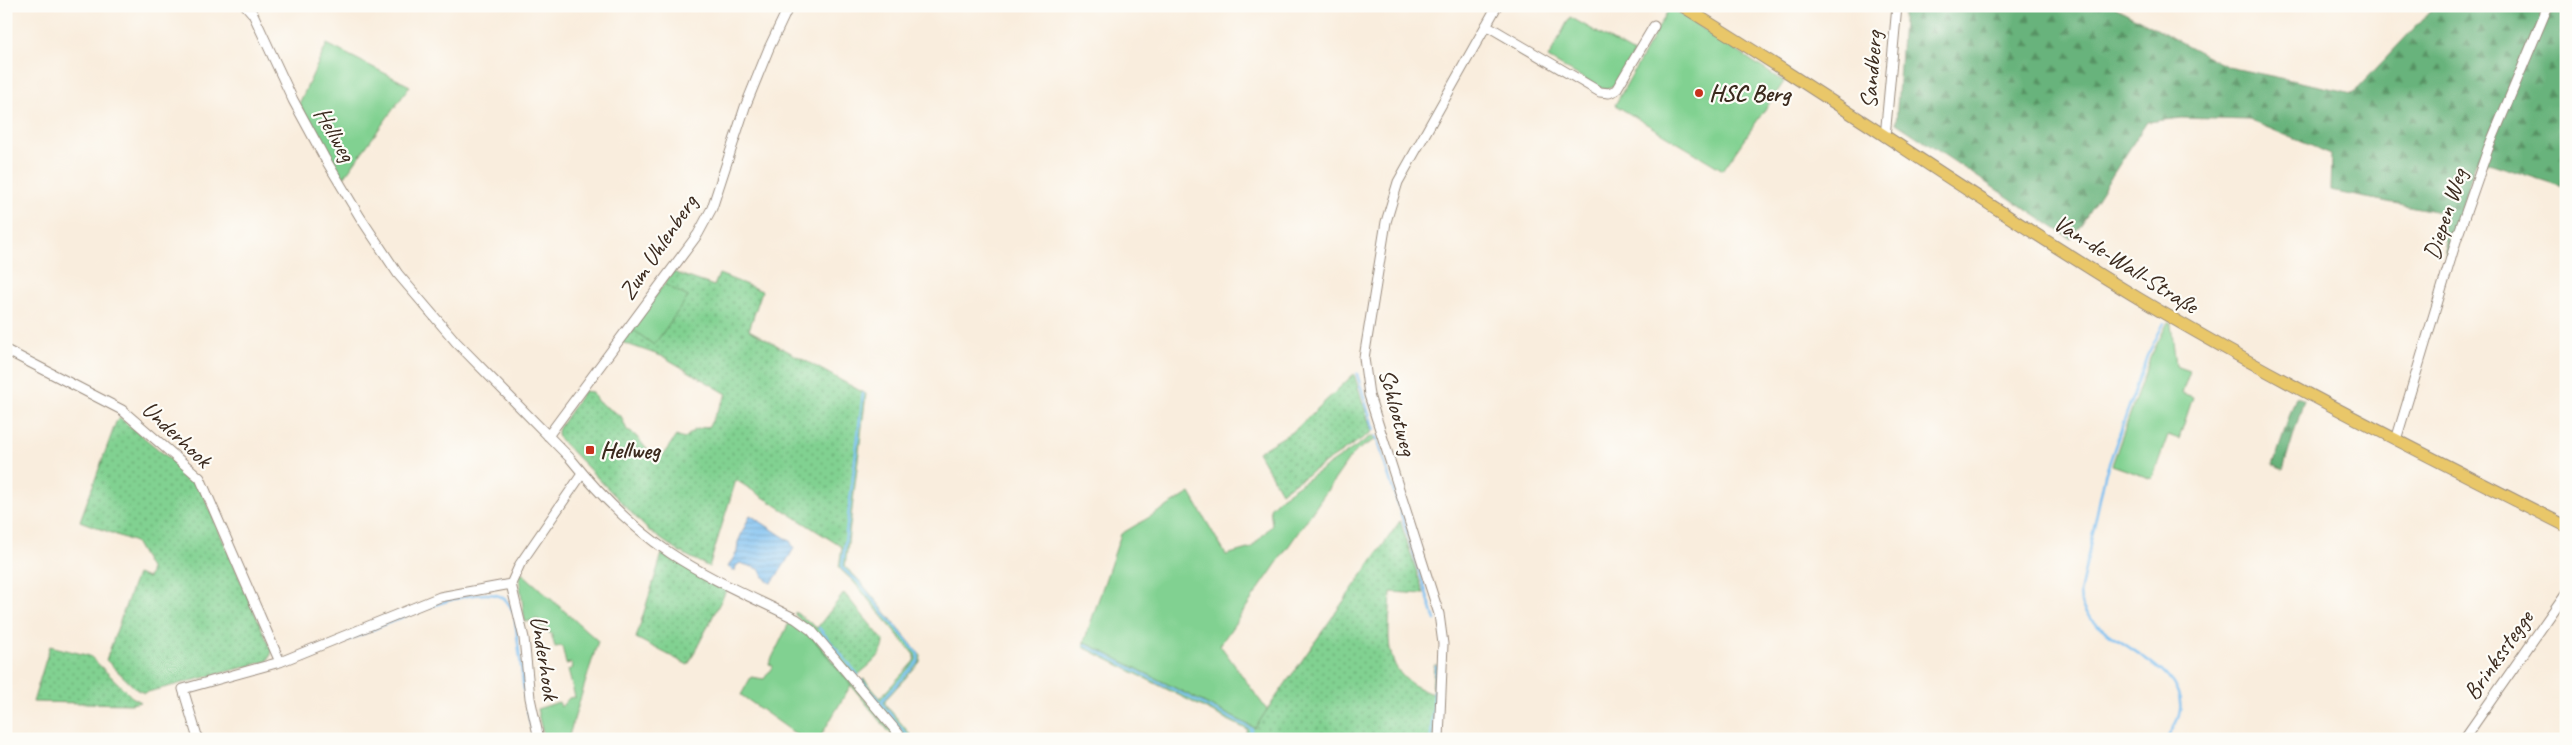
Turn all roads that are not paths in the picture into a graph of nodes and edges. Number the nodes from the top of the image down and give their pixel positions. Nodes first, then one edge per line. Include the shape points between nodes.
1 (246, 6) edge
2 (789, 6) edge
3 (1497, 6) edge
4 (1682, 6) edge
5 (1896, 6) edge
6 (2548, 6) edge
7 (1486, 25) junction
8 (1654, 26) dead end
9 (1885, 136) junction
10 (6, 350) edge
11 (548, 436) junction
12 (2396, 440) junction
13 (582, 474) junction
14 (2566, 526) edge
15 (511, 584) junction
16 (2566, 594) edge
17 (280, 662) junction
18 (198, 739) edge
19 (539, 739) edge
20 (903, 739) edge
21 (1439, 739) edge
22 (2464, 739) edge

1 - 11 street, Hellweg via 253,14 293,100 324,156 398,274 456,342
2 - 11 street, Zum Uhlenberg via 742,114 712,208 698,234
3 - 7 street, Schlootweg
4 - 9 main road, Van-de-Wall-Straße
5 - 9 street, Sandberg
6 - 12 street, Diepen Weg via 2478,175
7 - 8 street via 1600,92 1609,93 1616,90
7 - 21 street, Schlootweg via 1398,182 1386,222 1364,358 1369,395 1439,614 1443,644
9 - 12 main road, Van-de-Wall-Straße via 2174,319 2289,385
10 - 17 street, Underhook via 122,410 200,478
11 - 13 street, Hellweg
12 - 14 main road, Van-de-Wall-Straße
13 - 15 street via 520,564
13 - 20 street, Hellweg via 671,554 796,619 811,630
15 - 17 street via 440,597
15 - 19 street, Underhook via 524,638 530,698
16 - 22 street, Brinksstegge
17 - 18 street via 183,689

